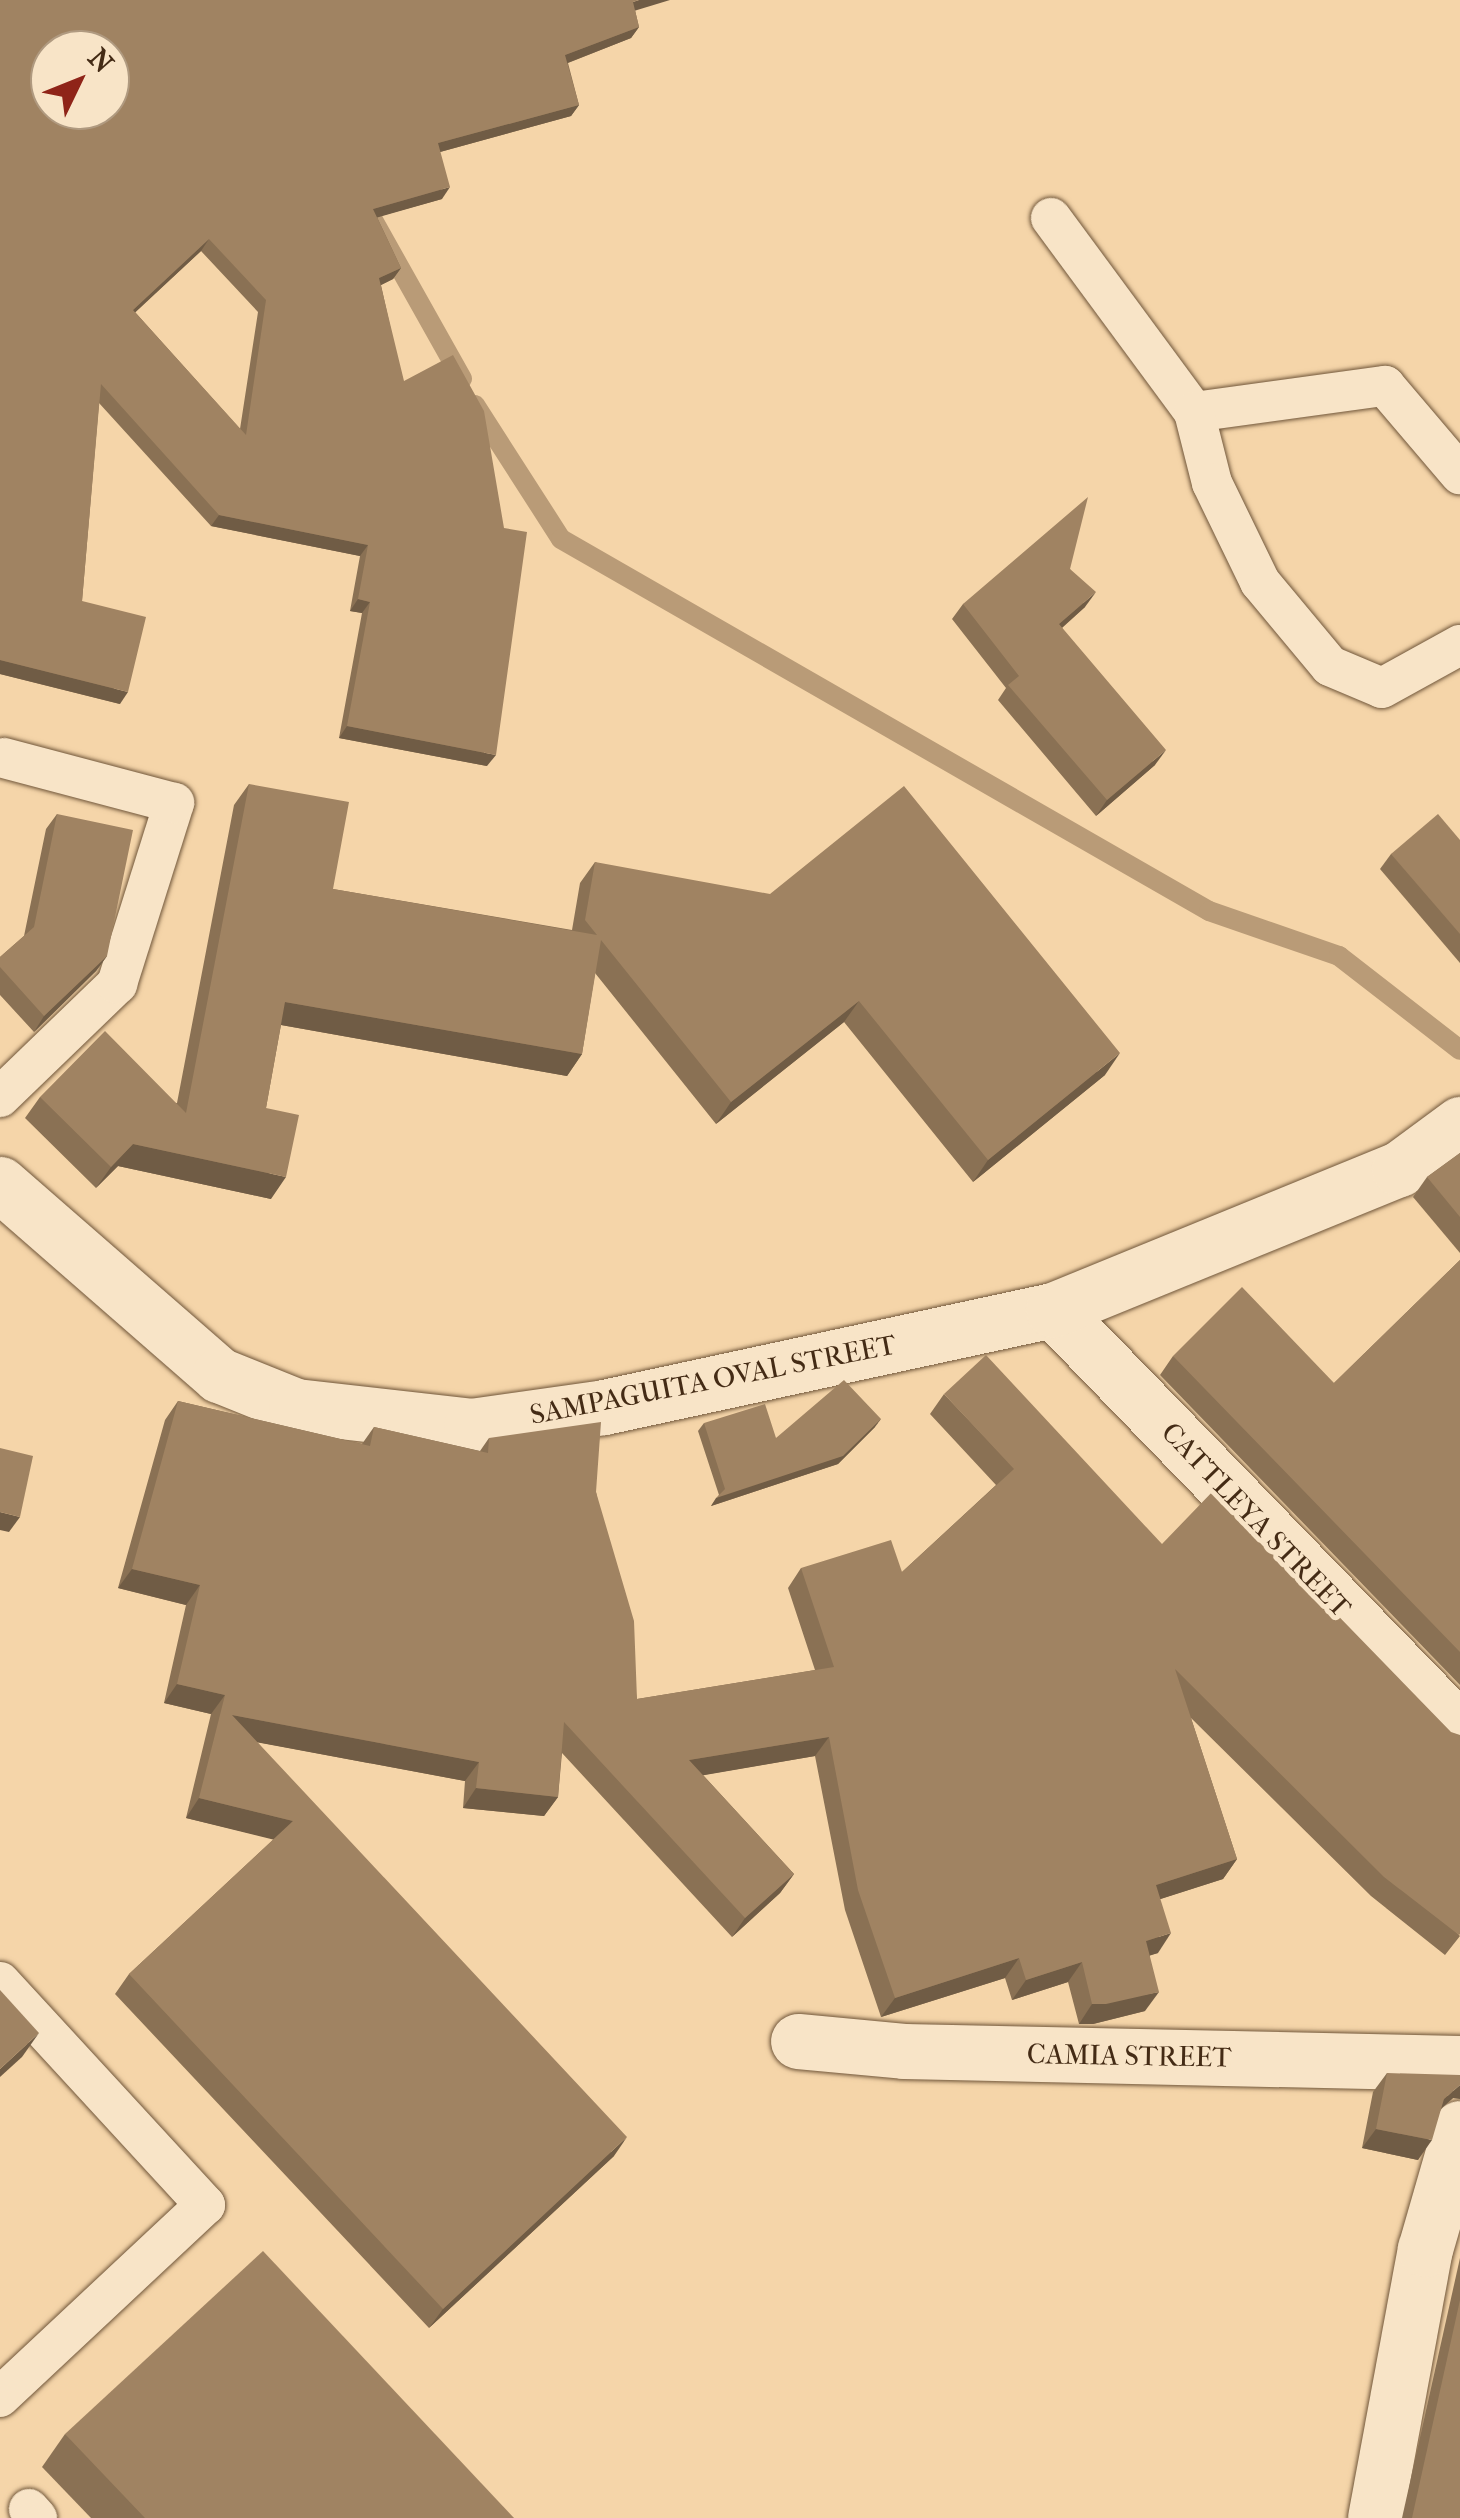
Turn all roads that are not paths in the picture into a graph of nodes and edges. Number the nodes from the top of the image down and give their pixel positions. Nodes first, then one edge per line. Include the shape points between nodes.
1 (1051, 218) dead end
2 (1194, 412) junction
3 (1460, 474) edge
4 (1460, 645) edge
5 (4, 758) dead end
6 (0, 1096) edge
7 (1460, 1124) edge
8 (0, 1184) edge
9 (1052, 1310) junction
10 (1460, 1730) edge
11 (0, 1982) edge
12 (798, 2041) dead end
13 (1460, 2062) edge
14 (1460, 2128) edge
15 (0, 2397) edge
16 (1376, 2518) edge

1 - 2 lane
2 - 3 lane via 1385,386
2 - 4 lane via 1212,483 1260,582 1330,666 1382,688
5 - 6 lane via 174,803 117,984
7 - 9 street, SAMPAGUITA OVAL STREET via 1398,1169
8 - 9 street, SAMPAGUITA OVAL STREET via 219,1375 296,1406 396,1424 472,1426 604,1407
9 - 10 street, CATTLEYA STREET
11 - 15 lane via 205,2205
12 - 13 street, CAMIA STREET via 904,2052
14 - 16 street via 1417,2288

